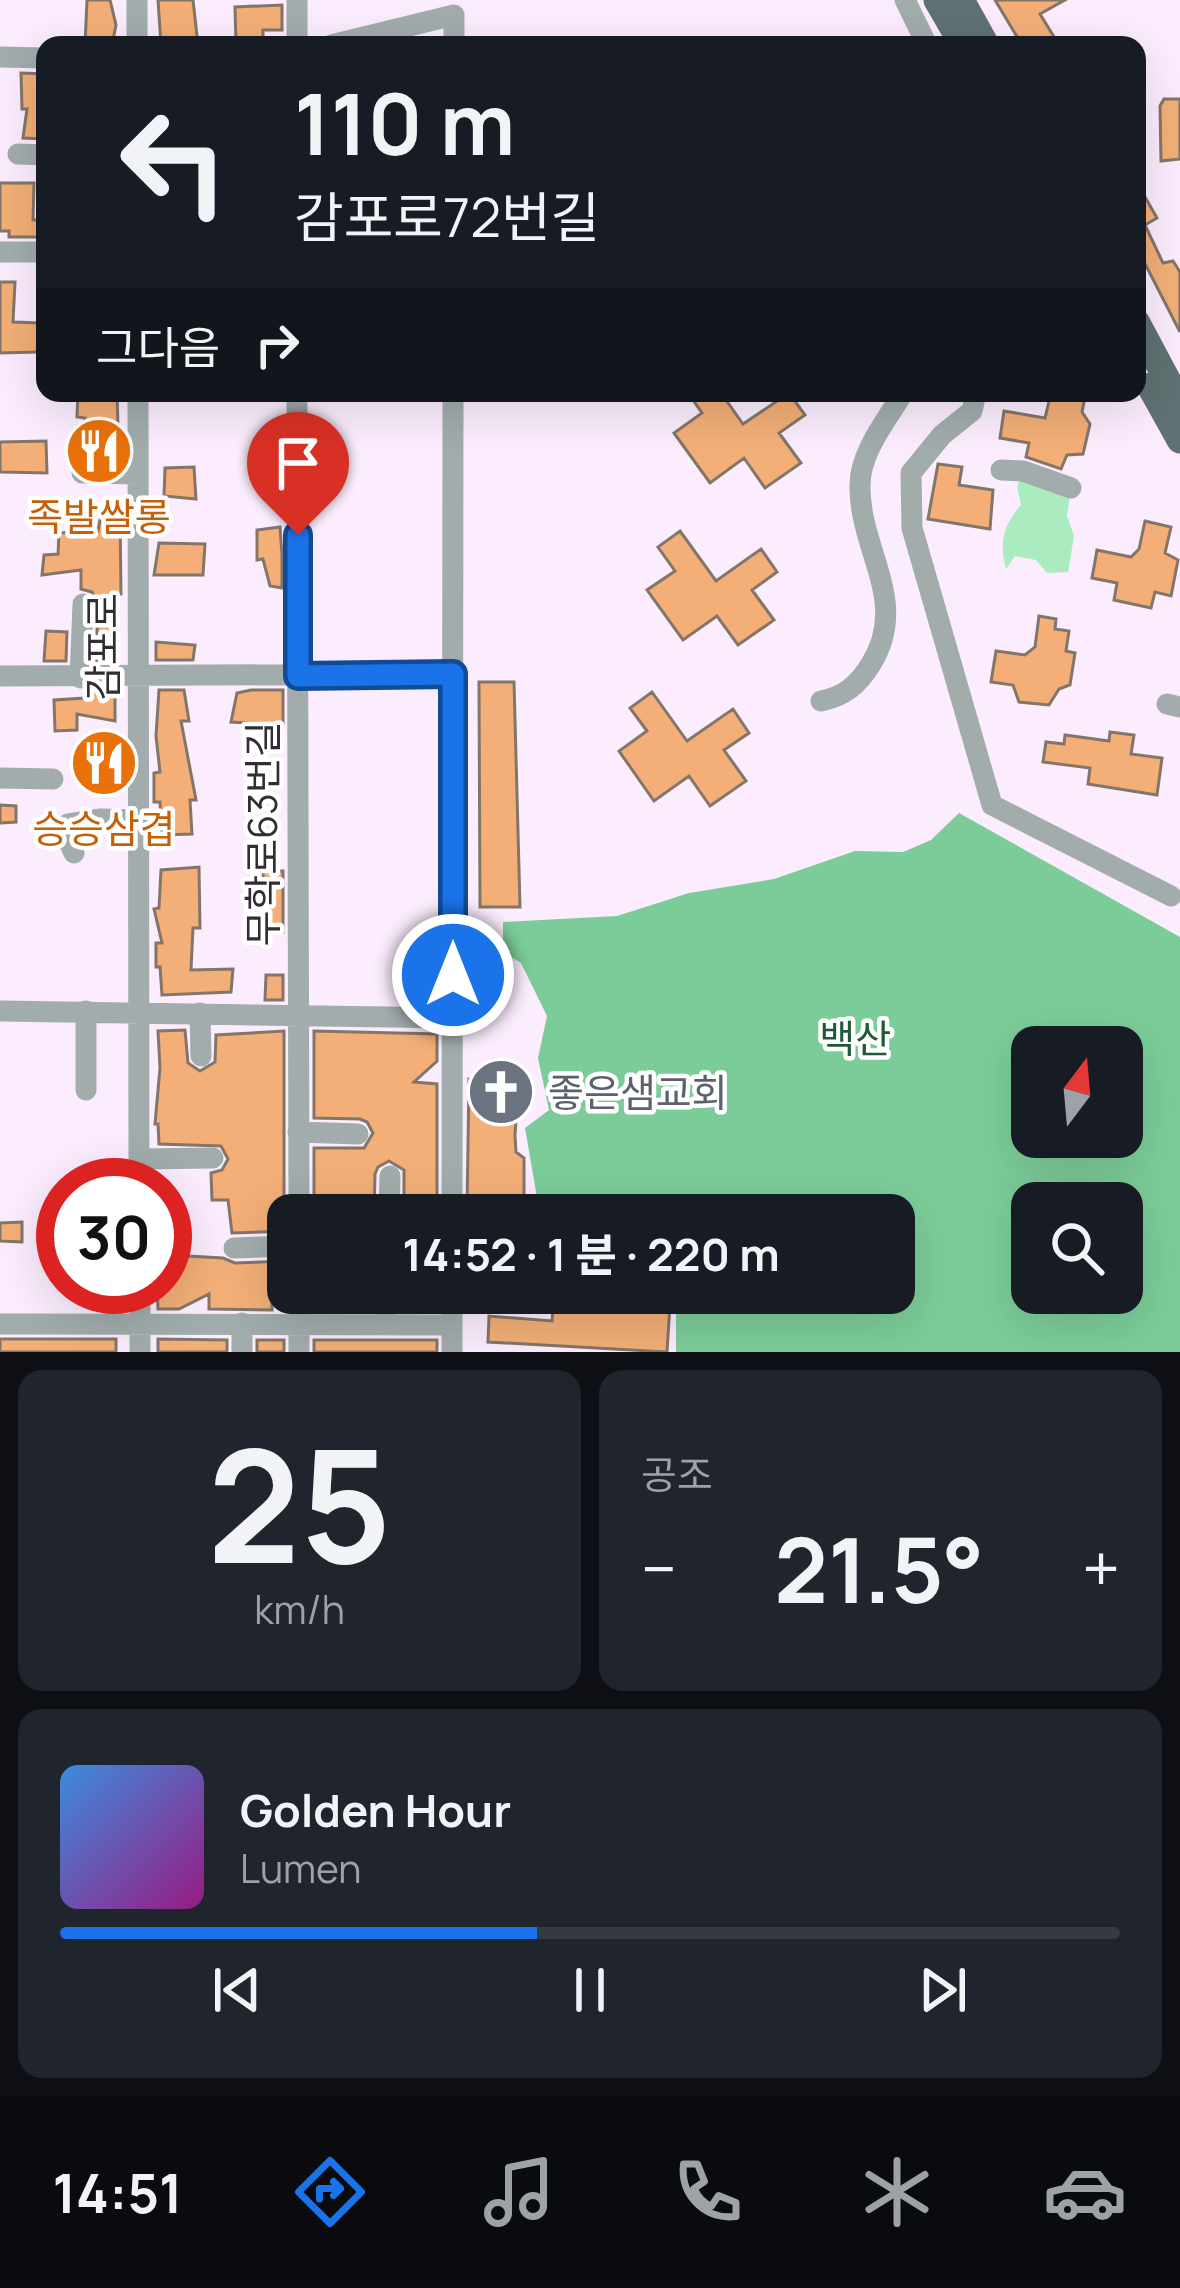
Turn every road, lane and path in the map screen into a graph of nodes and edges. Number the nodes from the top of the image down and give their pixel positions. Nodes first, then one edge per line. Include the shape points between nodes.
1 (137, 0) edge
2 (297, 0) edge
3 (905, 0) edge
4 (937, 0) edge
5 (961, 0) edge
6 (137, 36) edge
7 (297, 36) edge
8 (369, 36) edge
9 (454, 36) edge
10 (923, 36) edge
11 (958, 36) edge
12 (981, 36) edge
13 (0, 57) edge
14 (36, 58) edge
15 (18, 154) dead end
16 (36, 155) edge
17 (0, 252) edge
18 (36, 252) edge
19 (1146, 340) edge
20 (1146, 378) edge
21 (138, 402) edge
22 (297, 402) edge
23 (453, 402) edge
24 (898, 402) edge
25 (974, 402) edge
26 (1180, 404) edge
27 (1180, 440) edge
28 (1001, 470) dead end
29 (82, 473) dead end
30 (138, 473) junction
31 (1071, 488) dead end
32 (83, 604) dead end
33 (453, 674) junction
34 (0, 676) edge
35 (298, 676) junction
36 (138, 677) junction
37 (80, 678) junction
38 (821, 701) dead end
39 (0, 778) edge
40 (53, 778) dead end
41 (139, 820) junction
42 (74, 853) dead end
43 (1171, 896) dead end
44 (0, 1011) edge
45 (86, 1011) junction
46 (139, 1012) junction
47 (200, 1013) junction
48 (298, 1015) junction
49 (452, 1018) junction
50 (201, 1056) dead end
51 (86, 1090) dead end
52 (298, 1132) junction
53 (358, 1133) dead end
54 (140, 1158) edge
55 (192, 1158) edge
56 (213, 1158) dead end
57 (390, 1176) dead end
58 (299, 1194) edge
59 (390, 1194) edge
60 (452, 1194) edge
61 (267, 1247) edge
62 (233, 1248) dead end
63 (140, 1314) edge
64 (299, 1314) edge
65 (385, 1314) edge
66 (452, 1314) edge
67 (140, 1323) junction
68 (242, 1323) junction
69 (0, 1324) edge
70 (299, 1324) junction
71 (385, 1324) junction
72 (452, 1324) junction
73 (140, 1352) edge
74 (242, 1352) edge
75 (299, 1352) edge
76 (452, 1352) edge

1 - 6 street
2 - 7 street
3 - 10 street
4 - 11 main road
5 - 12 main road
8 - 9 street via 454,15
13 - 14 street
15 - 16 street
17 - 18 street
19 - 26 main road
20 - 27 main road
21 - 30 street, 감포로
22 - 35 street, 무학로63번길
23 - 33 street
24 - 38 street via 867,453 860,483 889,619 863,677 843,697
25 - 43 street via 911,472 912,528 992,805
28 - 31 street
29 - 30 street
30 - 36 street, 감포로
32 - 37 street
33 - 35 street
33 - 49 street
34 - 37 street
35 - 36 street
35 - 48 street, 무학로63번길
36 - 37 street
36 - 41 street, 감포로
39 - 40 street
41 - 42 street via 68,824
41 - 46 street, 감포로
44 - 45 street
45 - 46 street
45 - 51 street
46 - 47 street
46 - 54 street, 감포로
47 - 48 street
47 - 50 street
48 - 49 street
48 - 52 street, 무학로63번길
49 - 60 street
52 - 53 street
52 - 58 street, 무학로63번길
55 - 56 street
57 - 59 street
61 - 62 street
63 - 67 street
64 - 70 street
65 - 71 street
66 - 72 street
67 - 68 street
67 - 69 street
67 - 73 street
68 - 70 street
68 - 74 street
70 - 71 street
70 - 75 street
71 - 72 street
72 - 76 street

